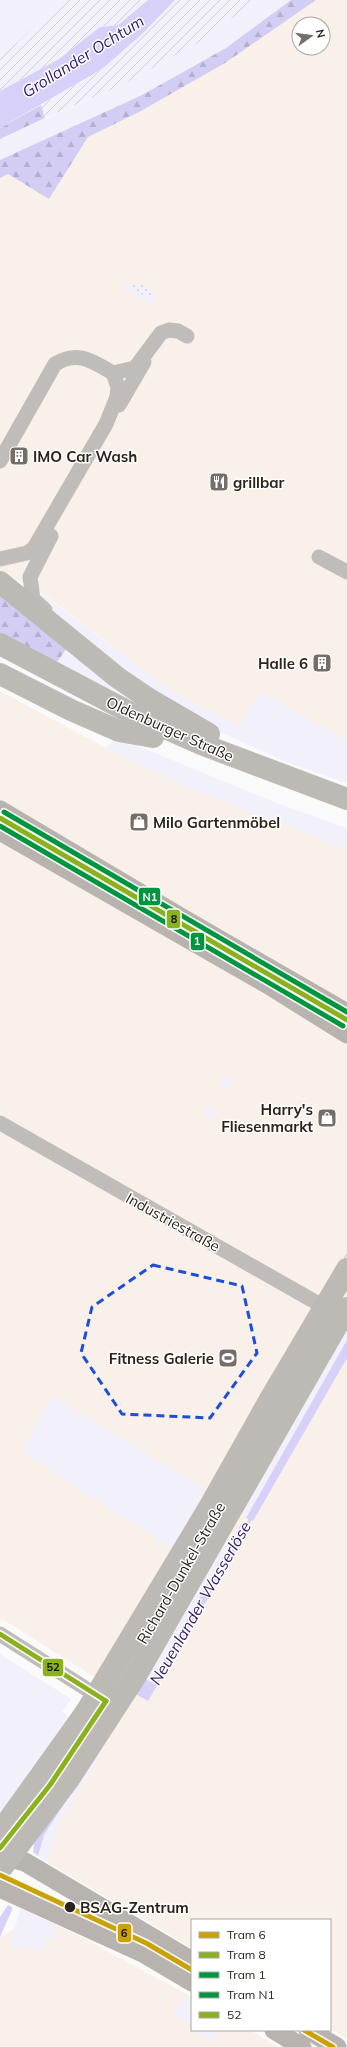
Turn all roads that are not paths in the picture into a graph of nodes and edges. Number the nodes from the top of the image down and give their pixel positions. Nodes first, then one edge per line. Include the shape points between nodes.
1 (187, 336) dead end
2 (147, 352) junction
3 (113, 373) junction
4 (106, 424) junction
5 (0, 461) edge
6 (59, 506) junction
7 (319, 557) dead end
8 (0, 559) edge
9 (347, 572) edge
10 (0, 582) edge
11 (71, 641) junction
12 (0, 644) edge
13 (0, 659) edge
14 (0, 674) edge
15 (153, 737) junction
16 (248, 763) junction
17 (347, 799) edge
18 (0, 810) edge
19 (347, 813) edge
20 (0, 831) edge
21 (347, 1013) edge
22 (347, 1034) edge
23 (0, 1123) edge
24 (347, 1268) edge
25 (347, 1288) edge
26 (340, 1310) edge
27 (347, 1320) edge
28 (0, 1634) edge
29 (106, 1701) junction
30 (0, 1832) edge
31 (0, 1848) edge
32 (0, 1855) edge
33 (0, 1870) edge
34 (0, 1888) edge
35 (191, 1960) edge
36 (191, 1981) edge
37 (276, 2031) edge
38 (310, 2031) edge
39 (302, 2047) edge
40 (337, 2047) edge

1 - 2 street via 178,331 169,330 161,333
2 - 3 street via 135,368
2 - 4 street via 114,414
3 - 4 street via 118,387 117,398
3 - 5 street via 76,356 55,364
4 - 6 street
6 - 8 street via 34,548 26,553
6 - 11 street via 58,518 30,577 34,599 63,626
7 - 9 street
10 - 11 highway
11 - 16 highway via 149,700 228,744
12 - 16 highway, Oldenburger Straße via 129,712
13 - 15 highway, Oldenburger Straße via 54,689
14 - 15 highway via 120,732
15 - 19 highway, Oldenburger Straße
16 - 17 highway, Oldenburger Straße
18 - 21 main road
20 - 22 main road via 267,984
23 - 26 street, Industriestraße
24 - 30 highway, bridge via 145,1616 86,1712
25 - 26 street, Richard-Dunkel-Straße
26 - 27 street, Industriestraße
26 - 29 street, Richard-Dunkel-Straße
26 - 33 highway, bridge via 133,1680 68,1779
28 - 29 street
29 - 31 street, Richard-Dunkel-Straße via 50,1785
32 - 35 main road via 25,1862
34 - 36 main road via 143,1954
37 - 39 main road
38 - 40 main road

